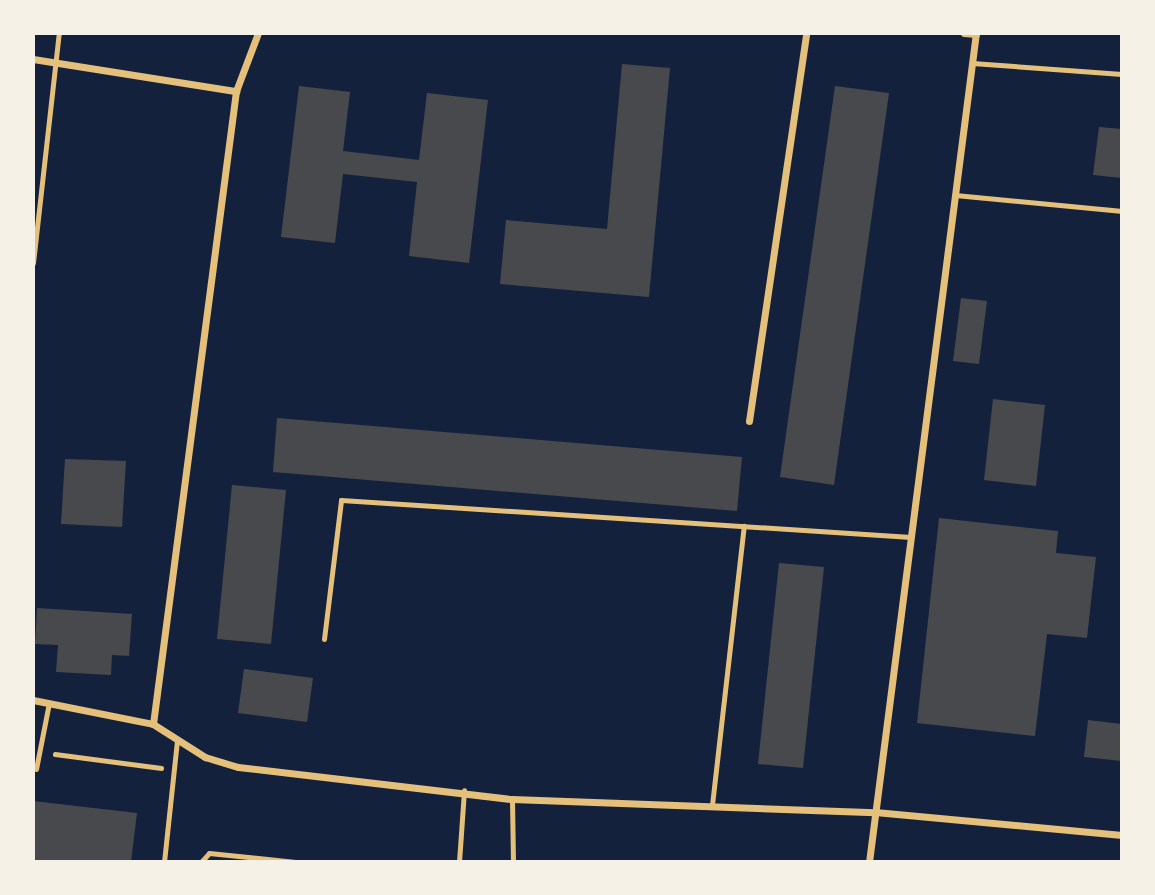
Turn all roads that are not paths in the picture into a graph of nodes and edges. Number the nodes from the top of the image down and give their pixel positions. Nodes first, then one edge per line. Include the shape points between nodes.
1 (59, 33) edge
2 (258, 33) edge
3 (806, 33) edge
4 (964, 33) edge
5 (976, 34) edge
6 (33, 59) edge
7 (55, 63) junction
8 (972, 63) junction
9 (1122, 74) edge
10 (236, 91) junction
11 (955, 195) junction
12 (1122, 211) edge
13 (33, 264) edge
14 (749, 422) dead end
15 (744, 526) junction
16 (911, 537) junction
17 (324, 639) dead end
18 (33, 699) edge
19 (49, 702) junction
20 (153, 724) junction
21 (177, 741) junction
22 (36, 769) dead end
23 (464, 790) junction
24 (512, 799) junction
25 (712, 805) junction
26 (875, 812) junction
27 (1122, 835) edge
28 (164, 862) edge
29 (201, 862) edge
30 (296, 862) edge
31 (459, 862) edge
32 (513, 862) edge
33 (869, 862) edge

1 - 7 lane
2 - 10 street
3 - 14 street
4 - 5 street
5 - 8 street
6 - 7 street
7 - 10 street
7 - 13 lane
8 - 9 lane
8 - 11 street
10 - 20 street
11 - 12 lane
11 - 16 street
15 - 16 lane
15 - 17 lane via 341,500
15 - 25 lane
16 - 26 street
18 - 19 street
19 - 20 street
19 - 22 lane
20 - 21 street
21 - 23 street via 238,767
21 - 28 lane
23 - 24 street
23 - 31 lane
24 - 25 street
24 - 32 lane
25 - 26 street
26 - 27 street
26 - 33 street
29 - 30 lane via 209,853

